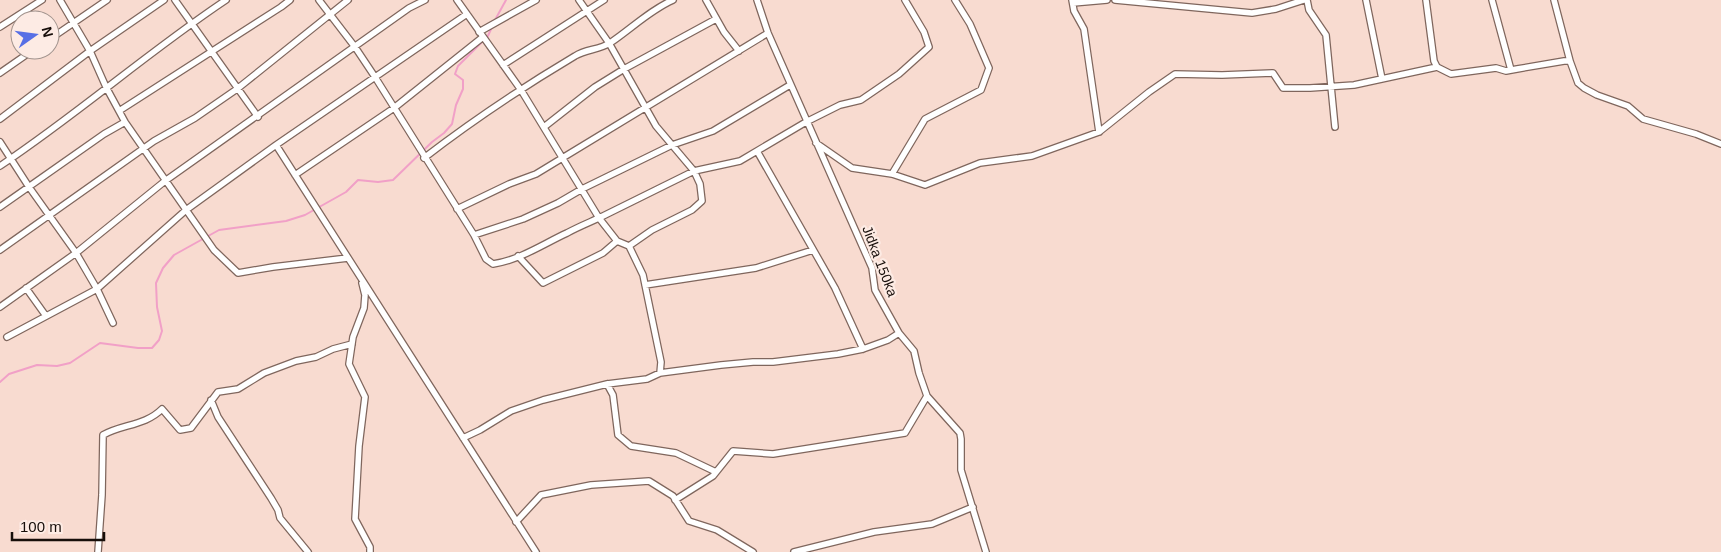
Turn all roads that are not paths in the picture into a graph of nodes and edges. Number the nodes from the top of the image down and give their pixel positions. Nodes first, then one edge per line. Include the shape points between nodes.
1 (42, 0) edge
2 (60, 0) edge
3 (107, 0) edge
4 (164, 0) edge
5 (175, 0) edge
6 (226, 0) edge
7 (290, 0) edge
8 (319, 0) edge
9 (348, 0) edge
10 (425, 0) edge
11 (457, 0) edge
12 (536, 0) edge
13 (579, 0) edge
14 (604, 0) edge
15 (673, 0) edge
16 (706, 0) edge
17 (757, 0) edge
18 (905, 0) edge
19 (955, 0) edge
20 (1107, 0) edge
21 (1115, 0) edge
22 (1306, 0) edge
23 (1366, 0) edge
24 (1426, 0) edge
25 (1492, 0) edge
26 (1554, 0) edge
27 (1072, 1) edge
28 (587, 11) junction
29 (329, 14) junction
30 (467, 14) junction
31 (716, 19) junction
32 (192, 22) junction
33 (73, 23) junction
34 (0, 26) edge
35 (60, 32) edge
36 (768, 33) junction
37 (481, 35) junction
38 (609, 43) junction
39 (355, 47) junction
40 (90, 51) junction
41 (211, 51) junction
42 (739, 51) junction
43 (18, 60) edge
44 (1570, 61) junction
45 (503, 65) junction
46 (1438, 67) junction
47 (624, 69) junction
48 (1511, 70) junction
49 (0, 72) edge
50 (375, 77) junction
51 (1382, 79) junction
52 (790, 85) junction
53 (106, 87) junction
54 (1330, 87) junction
55 (237, 89) junction
56 (521, 90) junction
57 (394, 108) junction
58 (646, 108) junction
59 (119, 111) junction
60 (258, 117) junction
61 (0, 120) edge
62 (125, 122) junction
63 (806, 122) junction
64 (544, 127) junction
65 (1335, 127) dead end
66 (1099, 132) junction
67 (0, 142) edge
68 (816, 143) junction
69 (1721, 144) edge
70 (276, 145) junction
71 (672, 145) junction
72 (143, 149) junction
73 (757, 151) junction
74 (562, 157) junction
75 (424, 158) junction
76 (11, 159) junction
77 (0, 166) edge
78 (694, 171) junction
79 (892, 174) junction
80 (295, 175) junction
81 (165, 181) junction
82 (29, 187) junction
83 (582, 189) junction
84 (0, 207) edge
85 (457, 208) junction
86 (186, 210) junction
87 (49, 216) junction
88 (599, 218) junction
89 (474, 235) junction
90 (617, 240) junction
91 (629, 246) junction
92 (0, 250) edge
93 (813, 250) junction
94 (76, 253) junction
95 (518, 256) junction
96 (348, 258) junction
97 (360, 276) junction
98 (645, 284) junction
99 (26, 288) junction
100 (97, 289) junction
101 (0, 307) edge
102 (46, 316) junction
103 (113, 323) dead end
104 (900, 333) junction
105 (7, 337) dead end
106 (352, 344) junction
107 (863, 349) junction
108 (660, 373) junction
109 (607, 384) junction
110 (928, 396) junction
111 (211, 400) junction
112 (463, 438) junction
113 (716, 472) junction
114 (675, 500) junction
115 (973, 507) junction
116 (516, 522) junction
117 (98, 552) edge
118 (308, 552) edge
119 (370, 552) edge
120 (536, 552) edge
121 (753, 552) edge
122 (794, 552) edge
123 (986, 552) edge

1 - 34 street
2 - 33 street
3 - 33 street
4 - 40 street
5 - 32 street
6 - 32 street
7 - 41 street
8 - 29 street
9 - 29 street
10 - 39 street
11 - 30 street
12 - 37 street
13 - 28 street
14 - 28 street
15 - 38 street
16 - 31 street
17 - 36 street, Jidka 150ka
18 - 63 street via 929,47 899,74 861,100 840,104
19 - 79 street via 970,24 989,68 981,90 925,119
20 - 27 street
21 - 22 street via 1252,13
22 - 54 street via 1326,35
23 - 51 street
24 - 46 street via 1433,55
25 - 48 street
26 - 44 street
27 - 66 street via 1084,29
28 - 38 street
28 - 45 street
29 - 39 street
29 - 55 street
30 - 37 street
30 - 50 street
31 - 42 street
31 - 47 street
32 - 41 street
32 - 53 street
33 - 35 street
33 - 40 street
36 - 42 street
36 - 52 street, Jidka 150ka
37 - 45 street
37 - 57 street
38 - 47 street
38 - 56 street via 577,55
39 - 50 street
39 - 60 street
40 - 53 street
40 - 61 street
41 - 55 street
41 - 59 street
42 - 58 street
43 - 49 street
44 - 48 street
44 - 69 street via 1578,83 1584,88 1628,106 1643,119
45 - 56 street
46 - 48 street via 1451,74 1496,68
46 - 51 street
47 - 58 street
47 - 64 street
50 - 57 street
50 - 70 street
51 - 54 street
52 - 63 street, Jidka 150ka
52 - 71 street via 713,131
53 - 59 street
53 - 76 street
54 - 65 street
54 - 66 street via 1283,88 1273,73 1175,74
55 - 60 street
55 - 72 street
56 - 64 street
56 - 75 street
57 - 75 street
57 - 80 street
58 - 71 street
58 - 74 street
59 - 62 street
60 - 81 street
62 - 72 street
62 - 82 street
63 - 68 street, Jidka 150ka
63 - 73 street
64 - 74 street
66 - 79 street via 1032,156 980,162 925,184
67 - 76 street
68 - 79 street via 852,168
68 - 104 street, Jidka 150ka via 872,268 875,290
70 - 80 street
70 - 86 street
71 - 78 street
71 - 83 street
72 - 81 street
72 - 87 street
73 - 78 street via 740,161
73 - 93 street
74 - 83 street
74 - 85 street via 536,174
75 - 85 street
76 - 77 street
76 - 82 street
78 - 88 street
78 - 91 street via 700,184 702,202
80 - 96 street
81 - 86 street
81 - 94 street
82 - 84 street
82 - 87 street
83 - 88 street
83 - 89 street via 523,219
85 - 89 street
86 - 96 street via 214,250 238,273
86 - 100 street
87 - 92 street
87 - 94 street
88 - 90 street
88 - 95 street
89 - 95 street via 486,259 493,264
90 - 91 street
90 - 95 street via 603,253 543,283
91 - 98 street
93 - 98 street via 756,268
93 - 107 street via 835,288
94 - 99 street
94 - 100 street
96 - 97 street
97 - 106 street via 365,295 364,308
97 - 112 street
98 - 108 street via 661,362
99 - 101 street
99 - 102 street
100 - 102 street
100 - 103 street
102 - 105 street
104 - 107 street
104 - 110 street, Jidka 150ka via 914,351
106 - 111 street via 264,373 238,389 218,392
106 - 119 street via 349,364 366,397 359,446 356,519
107 - 108 street
108 - 109 street via 647,379
109 - 112 street via 543,400 511,412
109 - 113 street via 613,395 618,435 631,446 676,453
110 - 113 street via 905,433 773,454 733,450
110 - 115 street, Jidka 150ka via 960,433 960,466
111 - 117 street via 191,428 180,430 162,409 138,424 103,435
111 - 118 street via 218,417 271,498 280,518
112 - 116 street
113 - 114 street
114 - 116 street via 649,481 591,485 542,495
114 - 121 street via 689,521 717,530
115 - 122 street via 932,524 874,532
115 - 123 street, Jidka 150ka
116 - 120 street

